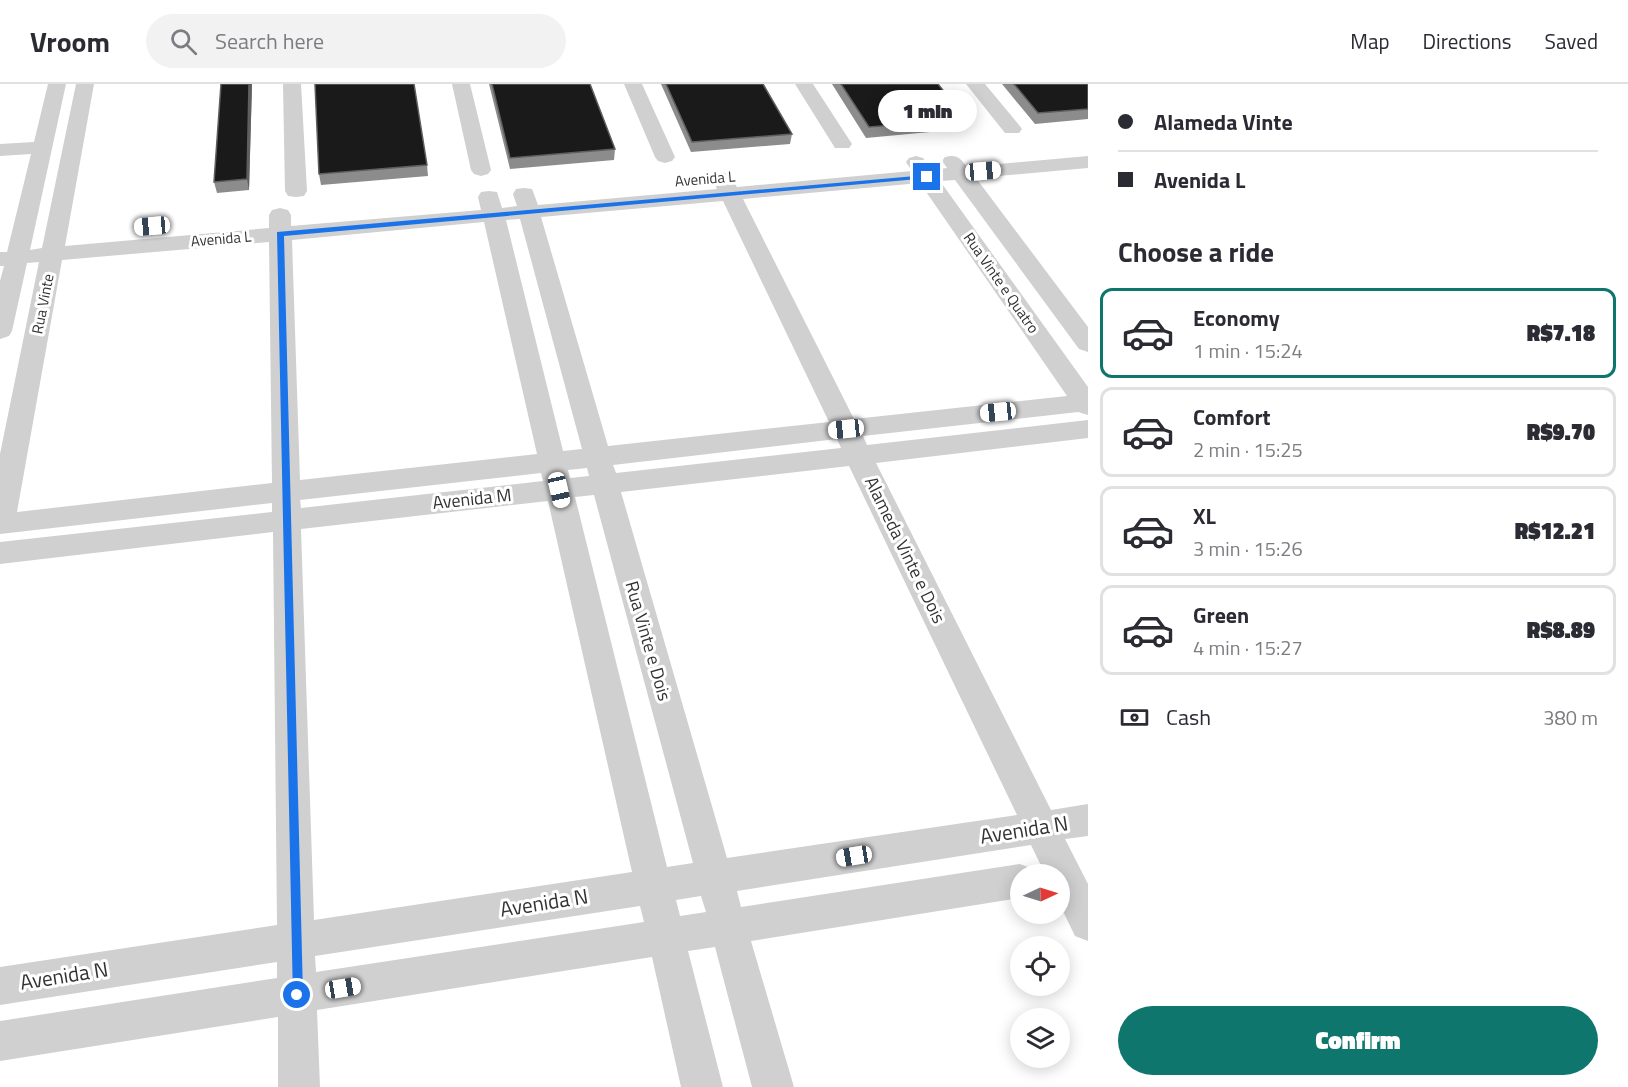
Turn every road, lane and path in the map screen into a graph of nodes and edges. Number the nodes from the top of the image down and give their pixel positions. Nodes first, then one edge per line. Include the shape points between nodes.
1 (57, 84) edge
2 (85, 84) edge
3 (292, 84) edge
4 (461, 84) edge
5 (633, 84) edge
6 (804, 84) edge
7 (975, 84) edge
8 (1012, 129) dead end
9 (842, 144) dead end
10 (1088, 145) edge
11 (43, 147) junction
12 (0, 150) edge
13 (664, 157) dead end
14 (1088, 162) edge
15 (955, 165) junction
16 (920, 168) junction
17 (727, 186) junction
18 (488, 194) junction
19 (527, 203) junction
20 (285, 213) junction
21 (54, 244) junction
22 (10, 248) edge
23 (0, 331) edge
24 (1088, 344) edge
25 (1087, 410) edge
26 (846, 429) junction
27 (858, 455) junction
28 (601, 471) junction
29 (556, 476) junction
30 (286, 506) junction
31 (0, 524) edge
32 (0, 554) edge
33 (1088, 820) edge
34 (1041, 827) junction
35 (1064, 864) edge
36 (1070, 873) edge
37 (714, 878) junction
38 (1010, 883) edge
39 (654, 886) junction
40 (1088, 923) edge
41 (728, 927) junction
42 (667, 937) junction
43 (296, 940) junction
44 (0, 986) edge
45 (297, 995) junction
46 (0, 1041) edge
47 (299, 1087) edge
48 (702, 1087) edge
49 (773, 1087) edge

1 - 11 street, Rua Vinte
2 - 21 street, Rua Vinte
3 - 20 street
4 - 18 street
5 - 13 street
6 - 9 street
7 - 8 street
10 - 15 street, Avenida L
11 - 12 street
11 - 22 street, Rua Vinte
14 - 15 street, Avenida L
15 - 16 street, Avenida L
15 - 24 street, Rua Vinte e Quatro
16 - 17 street, Avenida L
16 - 25 street, Rua Vinte e Quatro
17 - 19 street, Avenida L
17 - 26 street, Alameda Vinte e Dois
18 - 19 street, Avenida L
18 - 20 street, Avenida L
18 - 29 street
19 - 28 street, Rua Vinte e Dois
20 - 21 street, Avenida L
20 - 30 street
21 - 22 street, Avenida L
21 - 31 street, Rua Vinte
22 - 23 street, Rua Vinte
25 - 26 street, Avenida M
25 - 27 street, Avenida M
26 - 27 street, Alameda Vinte e Dois
26 - 28 street, Avenida M
27 - 28 street, Avenida M
27 - 34 street, Alameda Vinte e Dois
28 - 29 street, Avenida M
28 - 37 street, Rua Vinte e Dois
29 - 30 street, Avenida M
29 - 39 street
30 - 31 street, Avenida M
30 - 32 street, Avenida M
30 - 43 street
33 - 34 street, Avenida N
34 - 35 street, Alameda Vinte e Dois
34 - 37 street, Avenida N
36 - 40 street, Alameda Vinte e Dois
37 - 39 street, Avenida N
37 - 41 street, Rua Vinte e Dois
38 - 41 street
39 - 42 street
39 - 43 street, Avenida N
41 - 42 street
41 - 49 street, Rua Vinte e Dois
42 - 45 street
42 - 48 street
43 - 44 street, Avenida N
43 - 45 street
45 - 46 street
45 - 47 street

